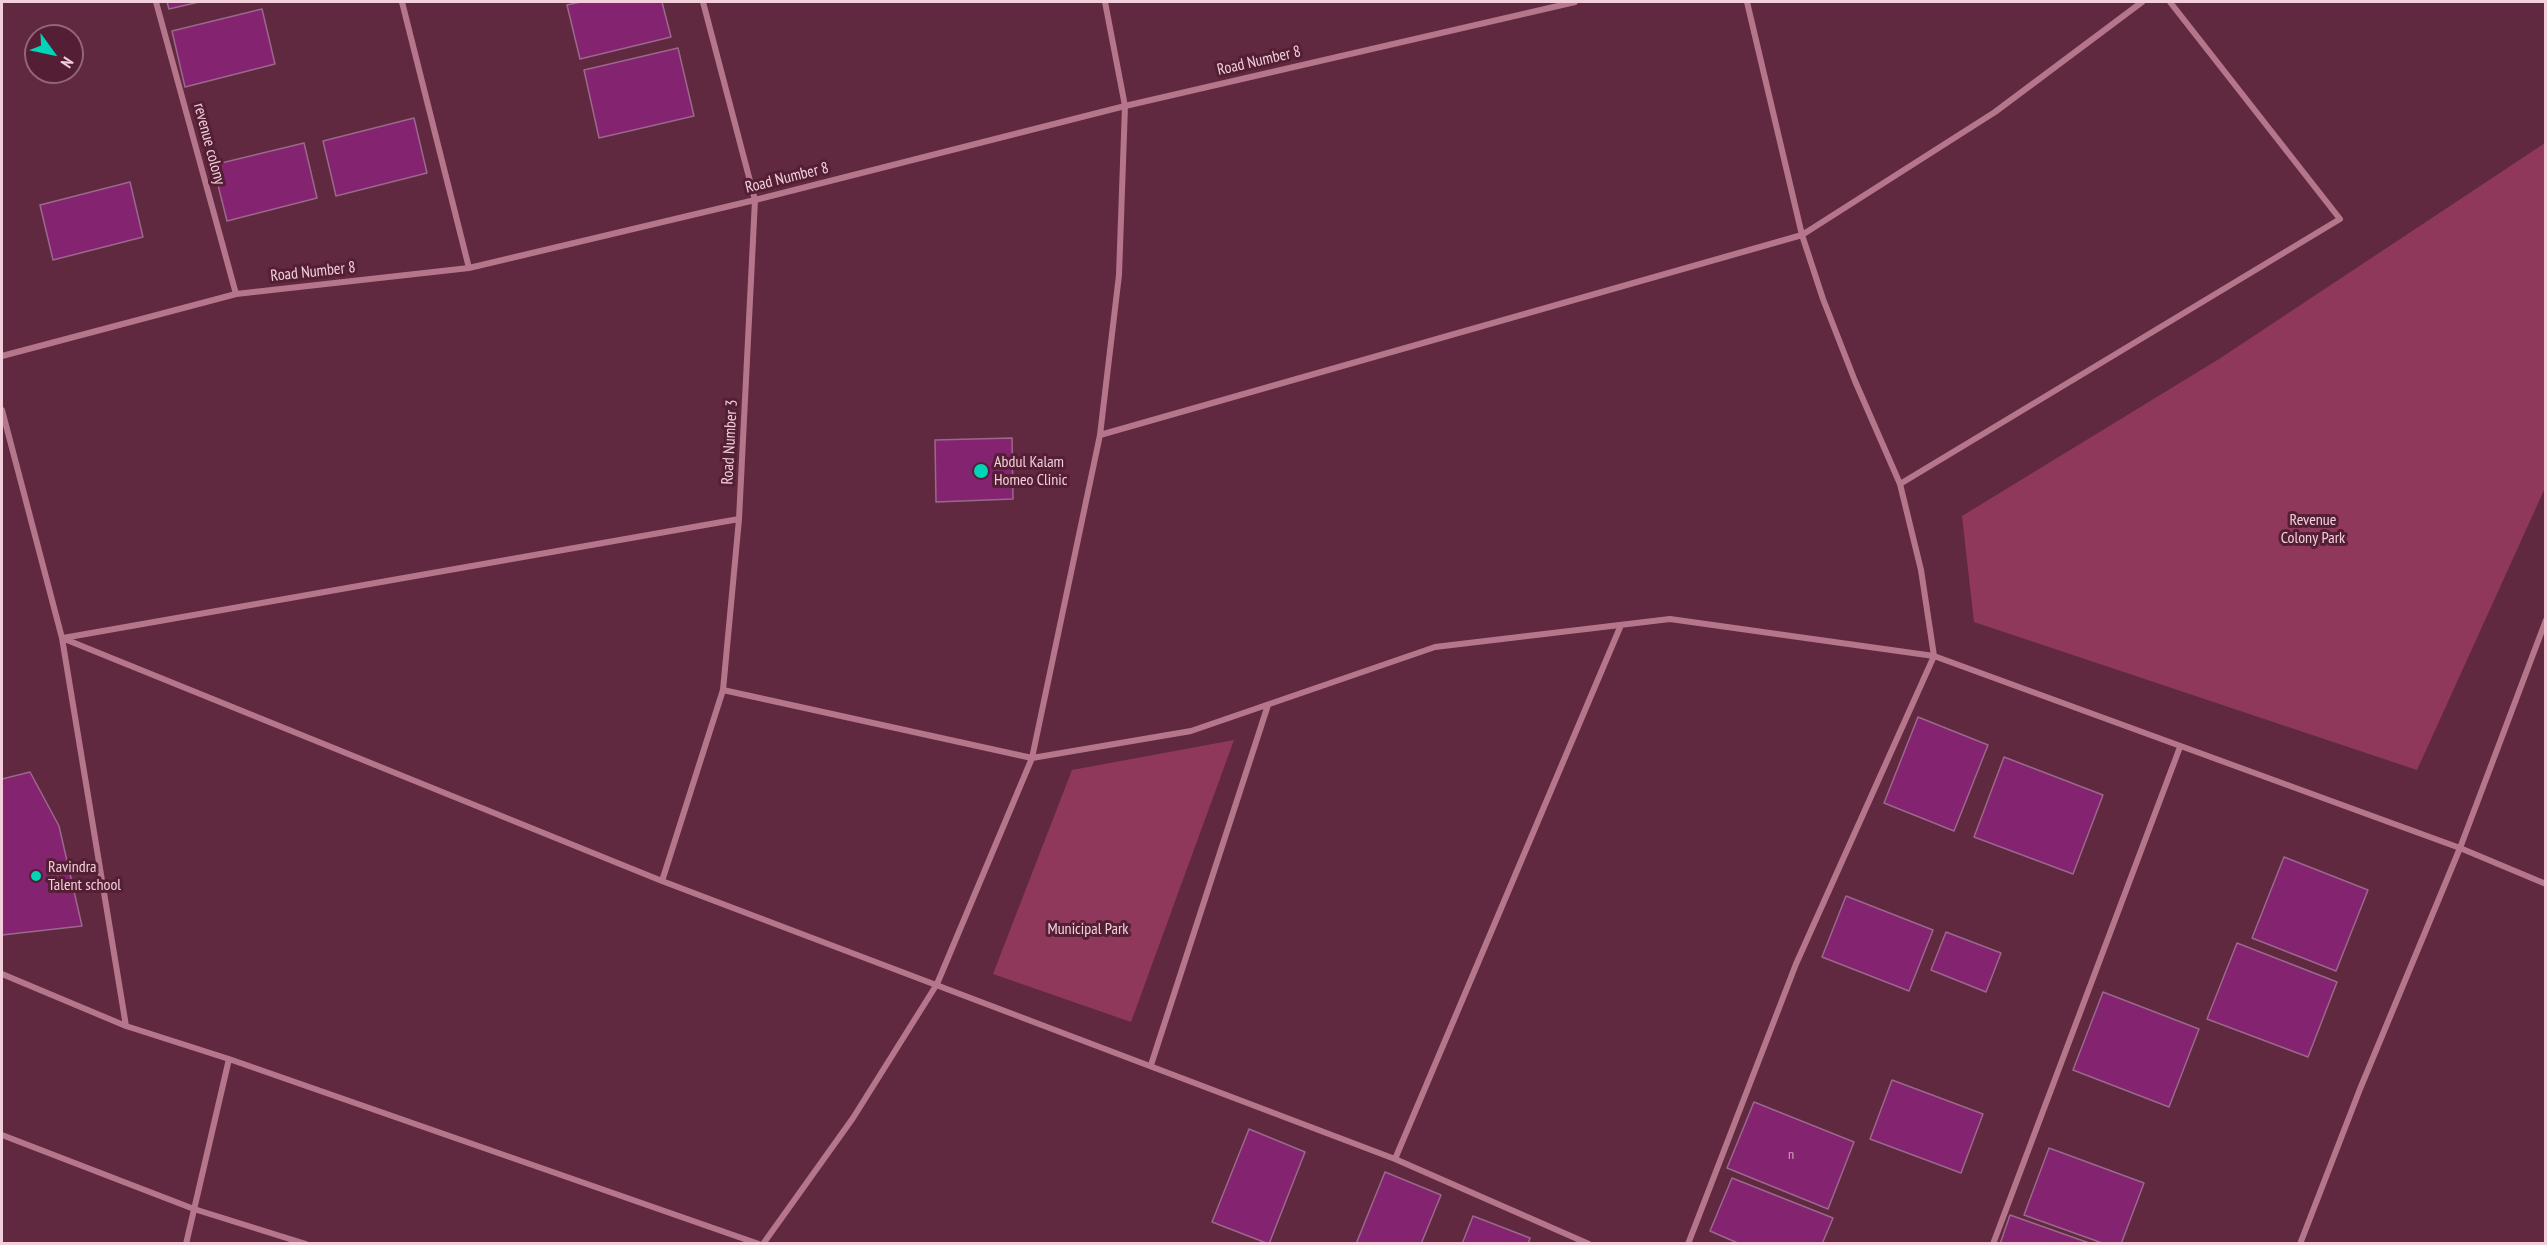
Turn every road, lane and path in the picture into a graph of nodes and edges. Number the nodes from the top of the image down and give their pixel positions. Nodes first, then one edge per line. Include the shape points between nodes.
1 (156, 2) edge
2 (402, 2) edge
3 (703, 2) edge
4 (1105, 2) edge
5 (1575, 2) edge
6 (1747, 2) edge
7 (2142, 2) edge
8 (2170, 2) edge
9 (1125, 106) junction
10 (755, 200) junction
11 (1802, 235) junction
12 (469, 268) junction
13 (236, 294) junction
14 (2, 356) edge
15 (2, 410) edge
16 (1100, 435) junction
17 (1900, 484) junction
18 (739, 519) junction
19 (2546, 620) edge
20 (1621, 625) junction
21 (63, 638) junction
22 (1934, 656) junction
23 (723, 690) junction
24 (1268, 705) junction
25 (2180, 747) junction
26 (1032, 758) junction
27 (2460, 848) junction
28 (662, 881) junction
29 (2546, 884) edge
30 (2, 974) edge
31 (937, 984) junction
32 (126, 1026) junction
33 (229, 1059) junction
34 (1151, 1065) junction
35 (2, 1135) edge
36 (1395, 1159) junction
37 (194, 1209) junction
38 (186, 1244) edge
39 (306, 1244) edge
40 (761, 1244) edge
41 (1589, 1244) edge
42 (1688, 1244) edge
43 (1993, 1244) edge
44 (2300, 1244) edge

1 - 13 street, revenue colony
2 - 12 street
3 - 10 street, Road Number 3
4 - 9 street
5 - 9 street, Road Number 8
6 - 11 street
7 - 11 street via 1995,112
8 - 17 street via 2340,219
9 - 10 street, Road Number 8
9 - 16 street via 1119,275
10 - 12 street, Road Number 8
10 - 18 street, Road Number 3
11 - 16 street
11 - 17 street via 1851,371
12 - 13 street, Road Number 8
13 - 14 street, Road Number 8
15 - 21 street
16 - 26 street
17 - 22 street
18 - 21 street
18 - 23 street, Road Number 3
19 - 27 street
20 - 22 street via 1670,619
20 - 24 street via 1435,647
20 - 36 street
21 - 28 street
21 - 32 street
22 - 25 street
22 - 42 street via 1796,964
23 - 26 street
23 - 28 street, Road Number 3
24 - 26 street via 1191,731
24 - 34 street
25 - 27 street
25 - 43 street
26 - 31 street
27 - 29 street
27 - 44 street
28 - 31 street
30 - 32 street
31 - 34 street
31 - 40 street via 853,1118
32 - 33 street
33 - 37 street
33 - 40 street
34 - 36 street
35 - 37 street
36 - 41 street
37 - 38 street
37 - 39 street

